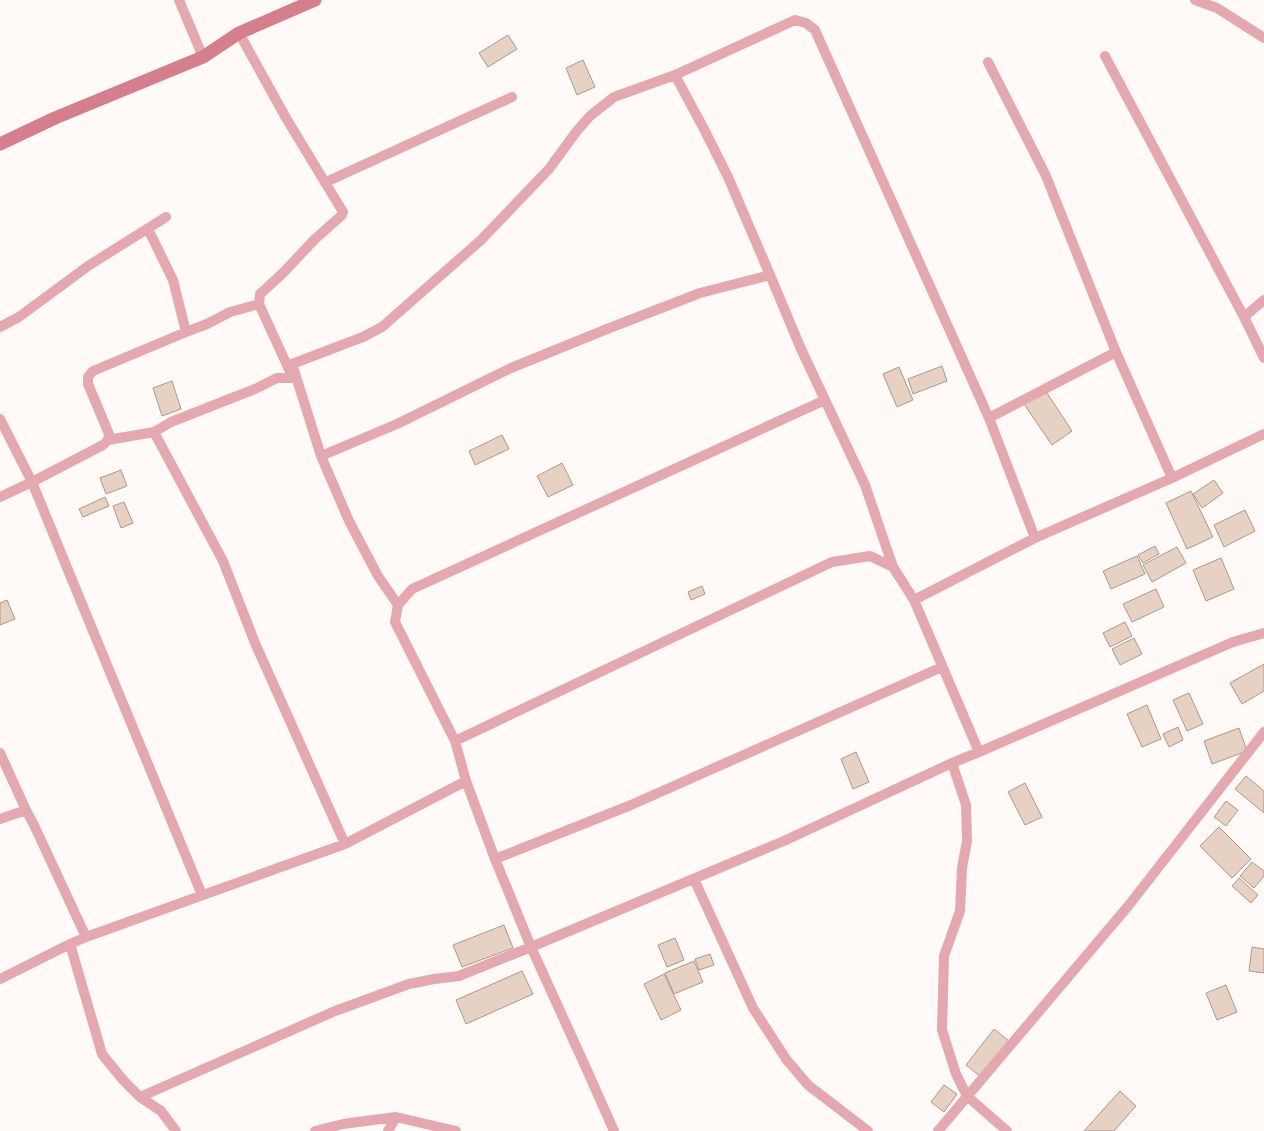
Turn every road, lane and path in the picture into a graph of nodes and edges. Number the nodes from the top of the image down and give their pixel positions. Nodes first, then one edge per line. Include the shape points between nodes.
1 (179, 0) edge
2 (315, 0) edge
3 (1194, 0) edge
4 (239, 32) junction
5 (1264, 38) edge
6 (1106, 56) dead end
7 (203, 57) junction
8 (988, 62) dead end
9 (676, 75) junction
10 (512, 96) dead end
11 (0, 144) edge
12 (326, 182) junction
13 (166, 217) dead end
14 (148, 229) junction
15 (770, 275) junction
16 (1264, 300) edge
17 (259, 304) junction
18 (1244, 317) junction
19 (0, 327) edge
20 (186, 332) junction
21 (1116, 352) junction
22 (1264, 358) edge
23 (292, 364) junction
24 (292, 378) junction
25 (825, 400) junction
26 (989, 418) junction
27 (0, 419) edge
28 (154, 432) junction
29 (1264, 434) edge
30 (108, 440) junction
31 (321, 456) junction
32 (1172, 478) junction
33 (32, 482) junction
34 (0, 497) edge
35 (1035, 538) junction
36 (893, 567) junction
37 (914, 600) junction
38 (398, 605) junction
39 (1264, 633) edge
40 (942, 667) junction
41 (1264, 732) edge
42 (455, 741) junction
43 (979, 752) junction
44 (0, 753) edge
45 (952, 763) junction
46 (466, 781) junction
47 (26, 810) junction
48 (0, 819) edge
49 (345, 844) junction
50 (495, 858) junction
51 (694, 879) junction
52 (202, 895) junction
53 (86, 937) junction
54 (70, 944) junction
55 (530, 947) junction
56 (0, 979) edge
57 (967, 1096) junction
58 (140, 1097) junction
59 (396, 1117) junction
60 (176, 1131) edge
61 (315, 1131) edge
62 (388, 1131) edge
63 (456, 1131) edge
64 (614, 1131) edge
65 (868, 1131) edge
66 (938, 1131) edge
67 (1006, 1131) edge

1 - 7 street
2 - 4 main road
3 - 5 street via 1217,8
4 - 7 main road
4 - 12 street via 286,118
6 - 18 street
7 - 11 main road via 54,118
8 - 21 street via 1046,176
9 - 15 street via 728,177
9 - 23 street via 614,97 590,116 549,169 481,240 382,327 363,337
9 - 26 street via 795,20 806,23 815,30
10 - 12 street
12 - 17 street via 343,212 342,215 260,294
13 - 14 street
14 - 19 street via 88,266 19,317
14 - 20 street via 173,280
15 - 25 street
15 - 31 street via 700,293 607,329 511,368 397,424
16 - 18 street
17 - 20 street via 230,312
17 - 24 street
18 - 22 street
20 - 30 street via 93,371 88,377 88,384 109,434
21 - 26 street
21 - 32 street
23 - 24 street
23 - 31 street
24 - 28 street via 276,378 255,389 170,422
25 - 36 street via 865,485
25 - 38 street via 412,589
26 - 35 street
27 - 33 street
28 - 30 street
28 - 49 street via 223,561 255,642
29 - 32 street
30 - 33 street
31 - 38 street via 352,528 378,576
32 - 35 street
33 - 34 street
33 - 52 street
35 - 37 street
36 - 37 street
36 - 42 street via 870,556 832,562
37 - 40 street
38 - 42 street via 395,622
39 - 43 street via 1233,642
40 - 43 street
40 - 50 street via 631,805
41 - 57 street via 1129,905
42 - 46 street
43 - 45 street
44 - 47 street
45 - 51 street via 786,840
45 - 57 street via 966,805 968,841 962,868 960,911 944,956 942,1030 956,1074
46 - 49 street
46 - 50 street
47 - 48 street
47 - 53 street
49 - 52 street
50 - 55 street
51 - 55 street
51 - 65 street via 753,1008 786,1059 808,1085
52 - 53 street
53 - 54 street
54 - 56 street
54 - 58 street via 102,1054
55 - 58 street via 459,976 409,984 335,1012
55 - 64 street
57 - 66 street
57 - 67 street
58 - 60 street via 161,1111
59 - 61 street via 343,1124
59 - 62 street
59 - 63 street

